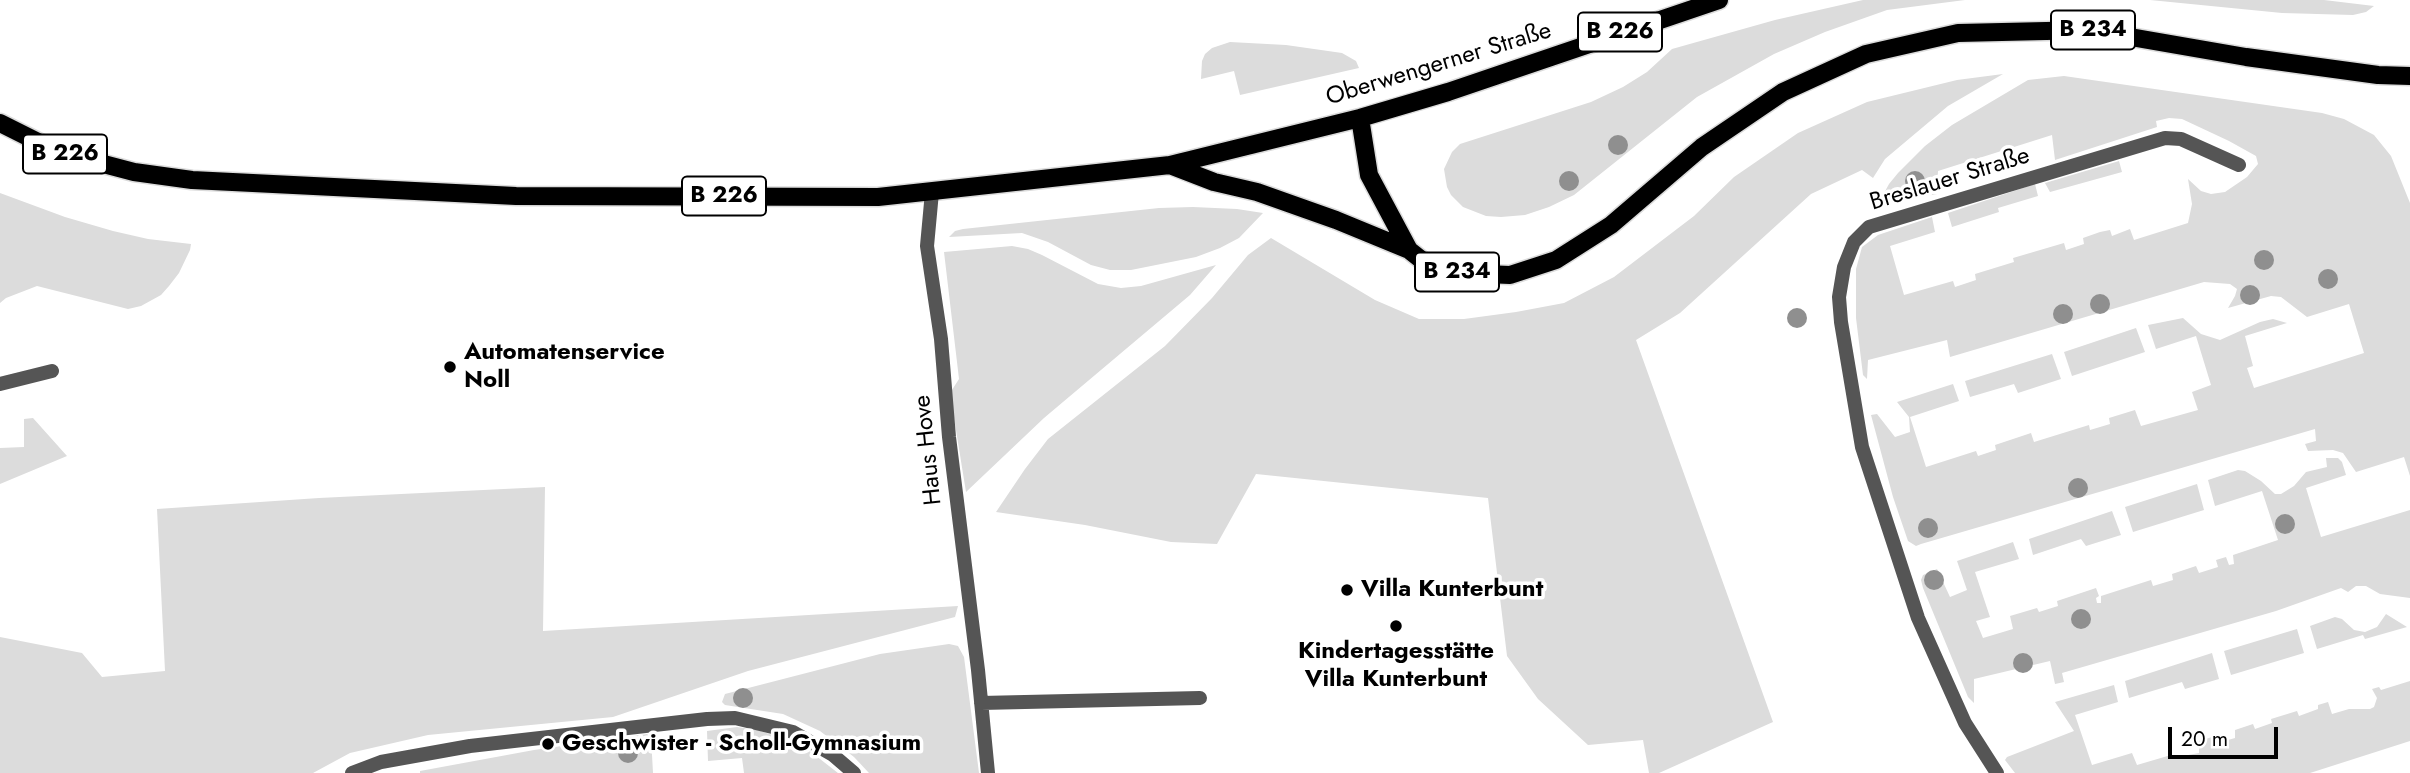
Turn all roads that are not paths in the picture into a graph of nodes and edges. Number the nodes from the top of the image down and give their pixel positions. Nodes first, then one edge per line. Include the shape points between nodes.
1 (1719, 0) edge
2 (2410, 76) edge
3 (1360, 118) junction
4 (0, 123) edge
5 (1170, 165) junction
6 (2239, 165) dead end
7 (932, 192) junction
8 (1409, 250) junction
9 (52, 371) dead end
10 (0, 384) edge
11 (1200, 698) dead end
12 (981, 703) junction
13 (352, 773) edge
14 (854, 773) edge
15 (988, 773) edge
16 (1997, 773) edge

1 - 3 main road, Oberwengerner Straße / B 226
2 - 8 main road, B 234 via 2246,57 2090,30 1958,33 1866,54 1783,92 1702,147 1611,225 1556,260 1510,275 1460,273 1428,265
3 - 5 main road, Oberwengerner Straße / B 226
3 - 8 main road, B 234 via 1369,175
4 - 7 main road, B 226 via 58,152 134,172 192,180 516,195 878,197
5 - 7 main road, B 226
5 - 8 main road via 1280,199
6 - 16 street, Breslauer Straße via 2181,139 2165,138 1869,227 1854,242 1844,267 1841,321 1862,447 1918,618 1965,723
7 - 12 street, Haus Hove via 927,246
9 - 10 street
11 - 12 street
12 - 15 street, Haus Hove
13 - 14 street via 381,762 470,746 736,718 793,732

